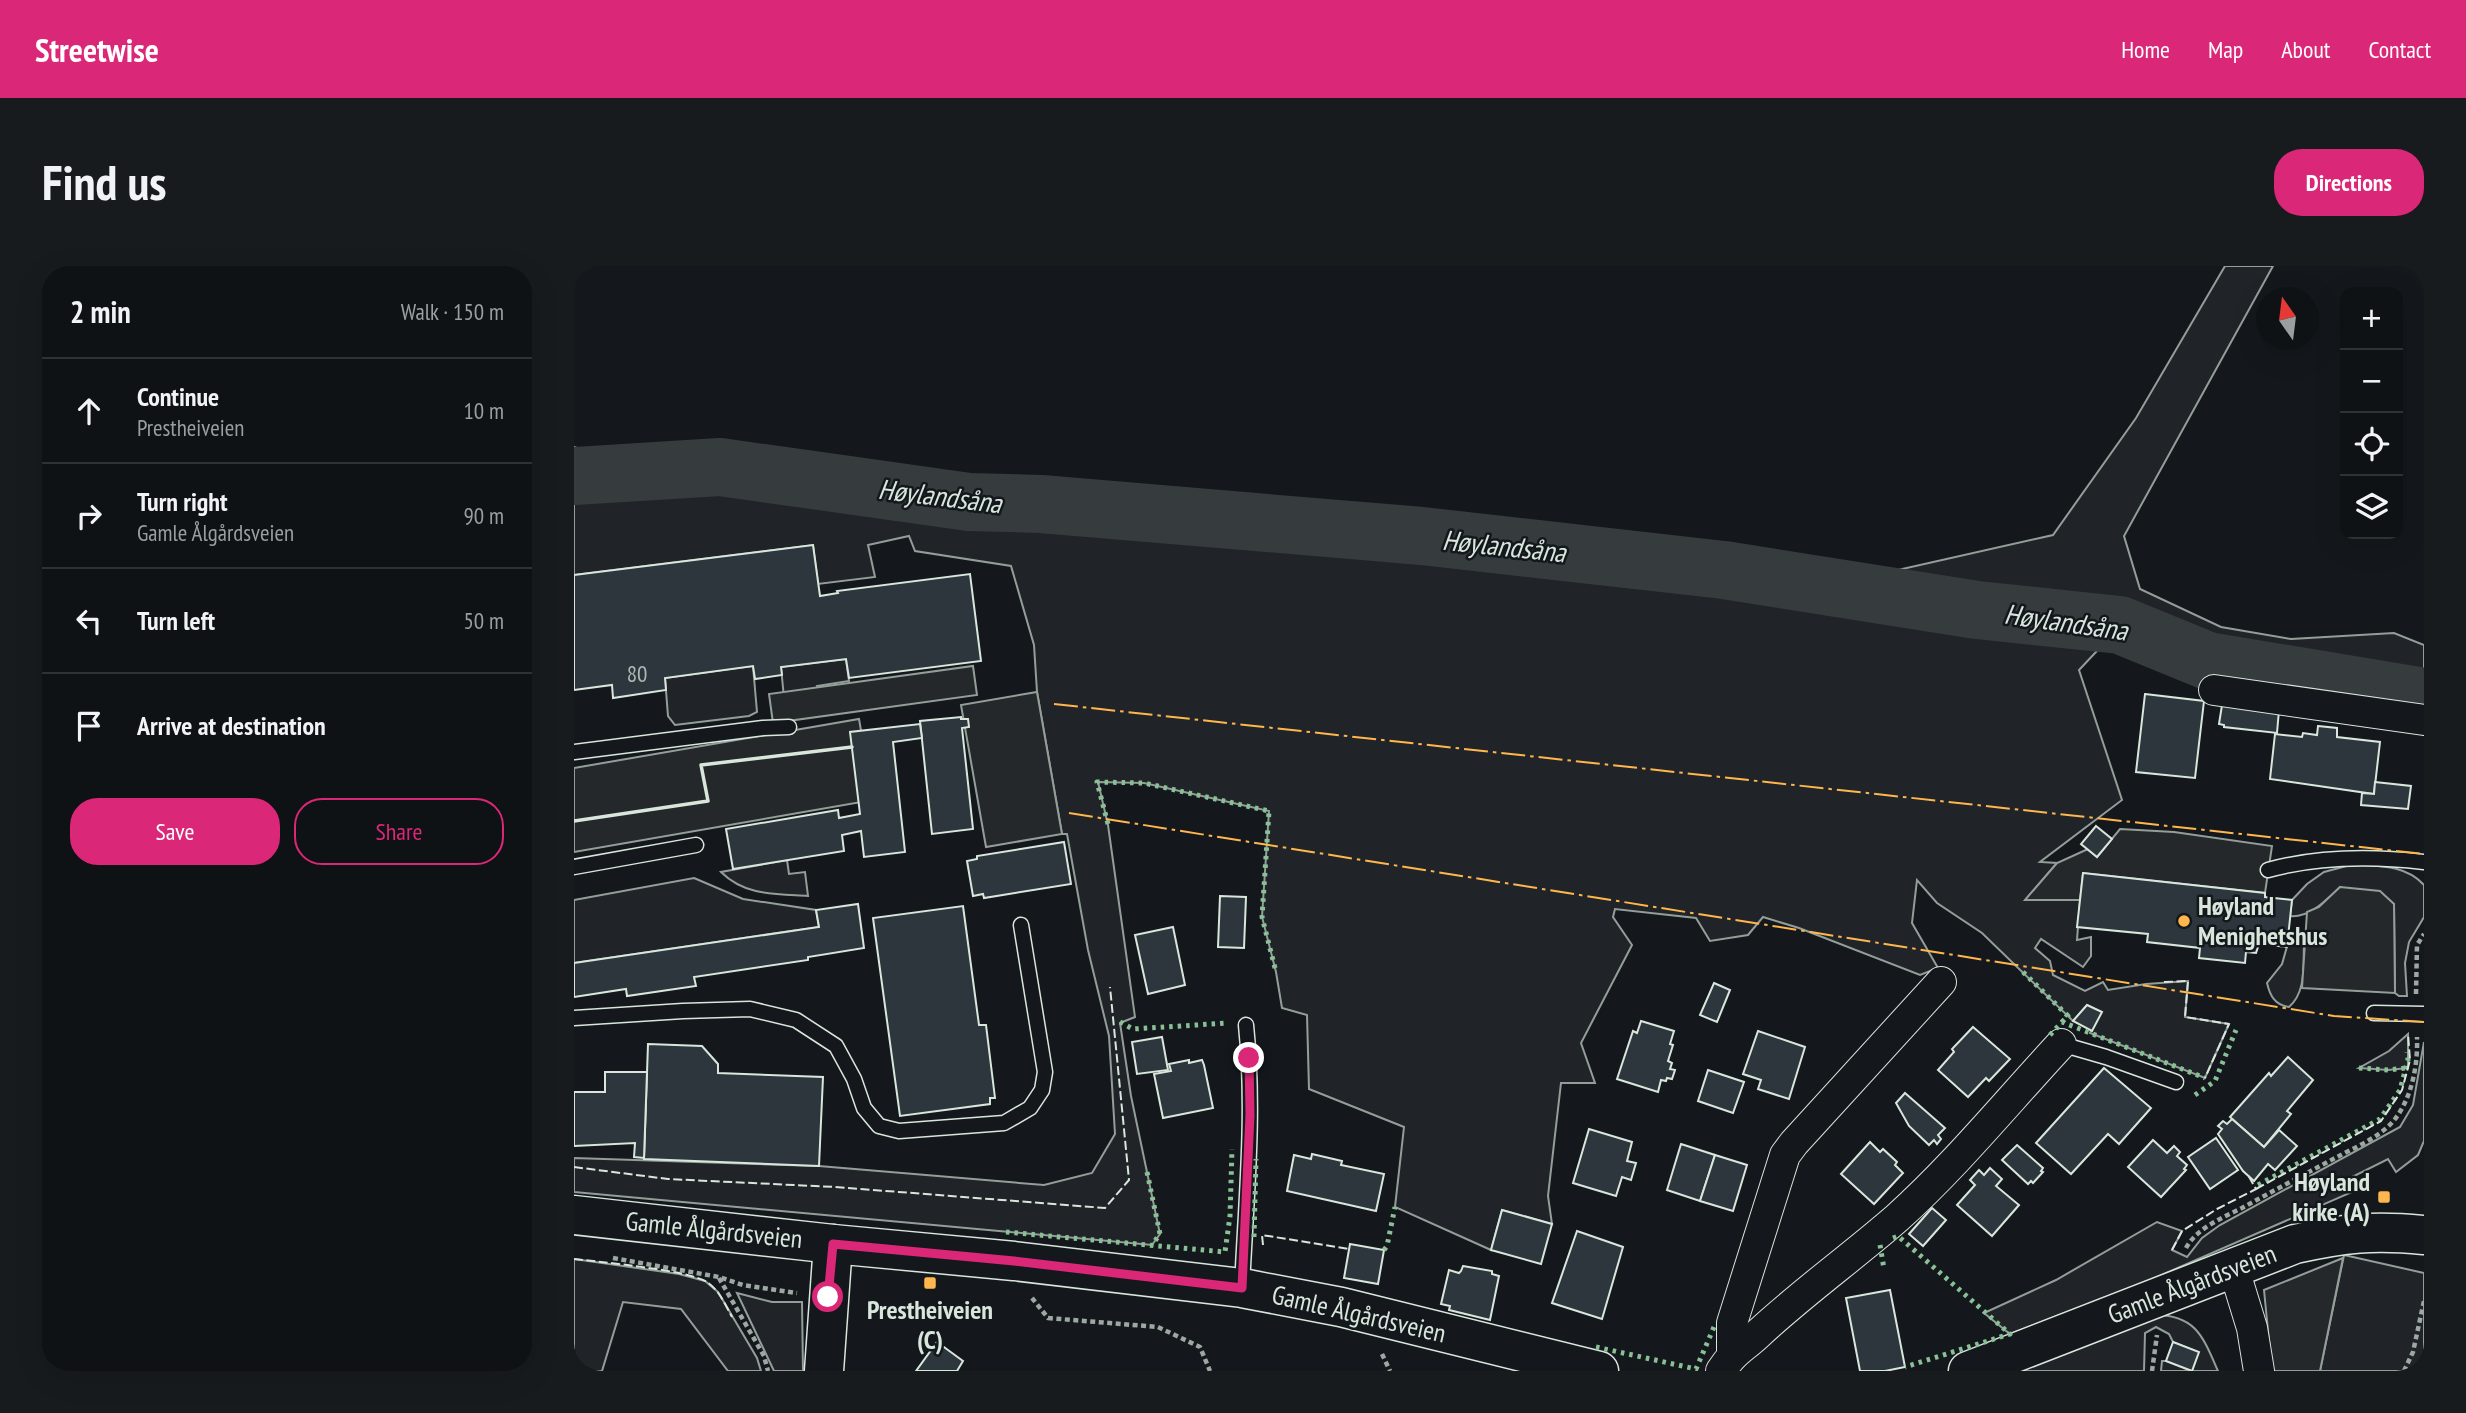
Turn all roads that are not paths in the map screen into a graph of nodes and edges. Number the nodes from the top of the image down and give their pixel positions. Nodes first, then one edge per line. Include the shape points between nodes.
1 (2214, 690) dead end
2 (2424, 720) edge
3 (789, 727) dead end
4 (574, 752) edge
5 (696, 845) dead end
6 (2424, 862) edge
7 (574, 867) edge
8 (2268, 870) dead end
9 (1021, 925) dead end
10 (1941, 982) dead end
11 (2374, 1013) dead end
12 (2420, 1014) edge
13 (574, 1018) edge
14 (1246, 1025) dead end
15 (2061, 1044) joint
16 (2176, 1082) dead end
17 (574, 1215) edge
18 (2424, 1234) edge
19 (833, 1244) junction
20 (2233, 1266) junction
21 (1242, 1288) junction
22 (1726, 1363) edge
23 (824, 1371) edge
24 (1599, 1371) edge
25 (1968, 1371) edge
26 (2259, 1371) edge

1 - 2 street
3 - 4 lane
5 - 7 lane
6 - 8 lane via 2382,857 2314,860
9 - 13 lane via 1045,1072 1042,1090 1030,1108 1004,1123 898,1131 879,1126 864,1108 836,1046 796,1020 750,1009
10 - 22 street via 1785,1155 1732,1323
11 - 12 lane
14 - 21 lane via 1250,1115
15 - 16 lane
15 - 22 street via 1896,1219
17 - 19 main road, Gamle Ålgårdsveien
18 - 20 main road, Gamle Ålgårdsveien via 2340,1234
19 - 21 main road, Gamle Ålgårdsveien
19 - 23 main road
20 - 25 main road, Gamle Ålgårdsveien
20 - 26 street via 2252,1328
21 - 24 main road, Gamle Ålgårdsveien via 1341,1307

